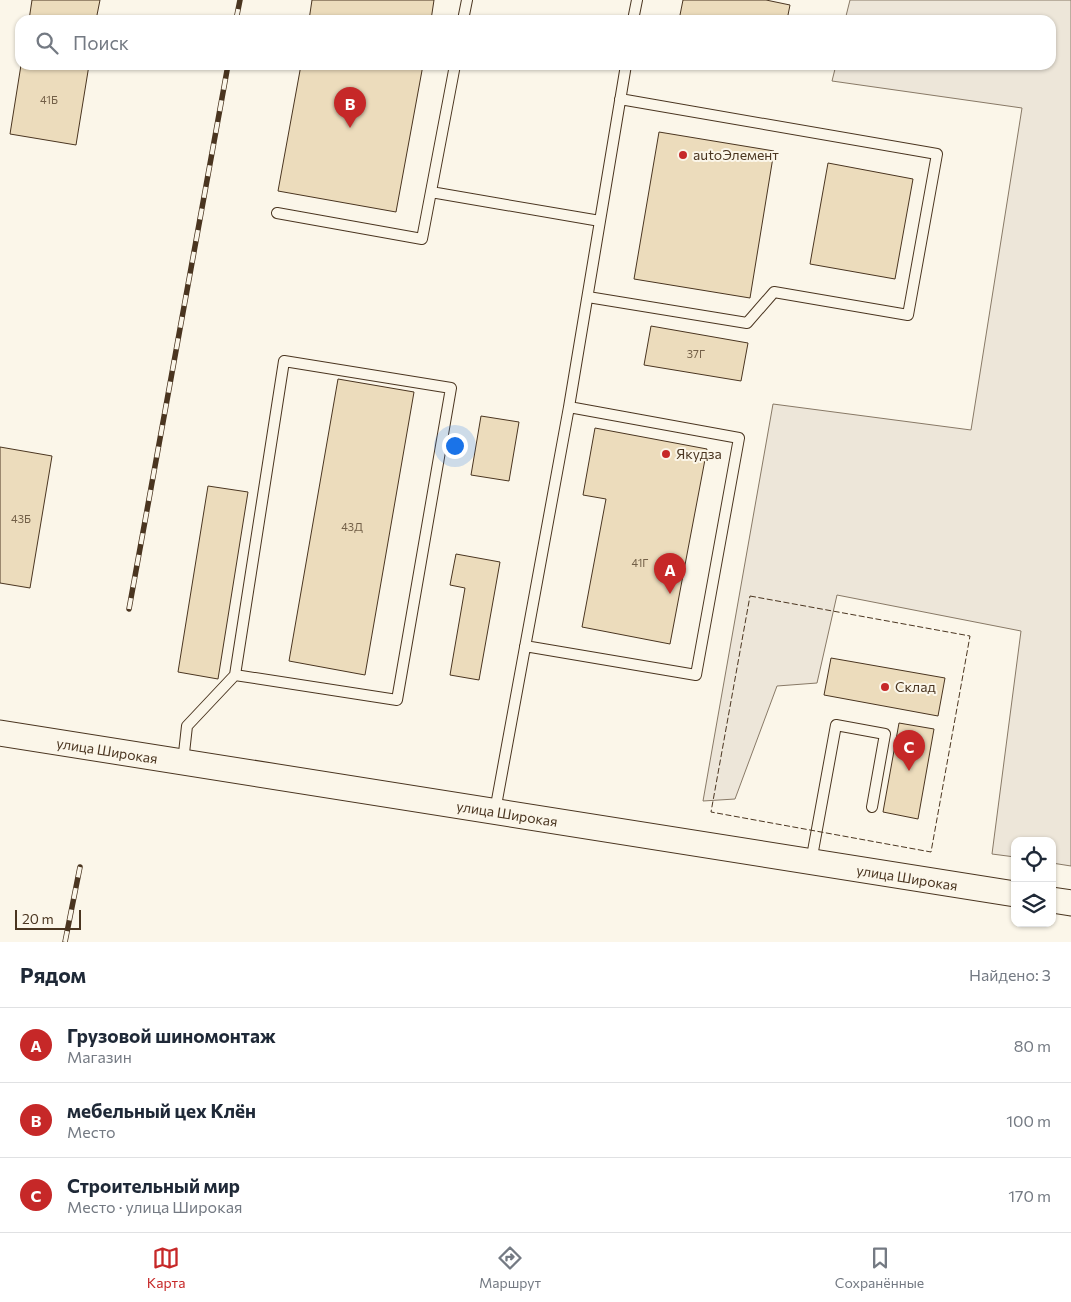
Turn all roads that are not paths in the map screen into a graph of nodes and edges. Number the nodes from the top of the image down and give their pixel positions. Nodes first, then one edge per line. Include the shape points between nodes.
1 (467, 0) edge
2 (637, 0) edge
3 (464, 15) edge
4 (634, 15) edge
5 (454, 70) edge
6 (625, 70) edge
7 (620, 99) junction
8 (431, 192) junction
9 (277, 213) dead end
10 (600, 221) junction
11 (588, 297) junction
12 (569, 407) junction
13 (525, 646) junction
14 (235, 675) junction
15 (0, 733) edge
16 (183, 763) junction
17 (872, 807) dead end
18 (495, 812) junction
19 (810, 863) junction
20 (1011, 893) edge
21 (1056, 900) edge
22 (1071, 902) edge

1 - 3 lane
2 - 4 lane
5 - 8 lane
6 - 7 lane
7 - 10 lane
7 - 11 lane via 937,154 908,315 774,292 746,322
8 - 9 lane via 422,239
8 - 10 lane
10 - 11 lane
11 - 12 lane
12 - 13 lane
12 - 13 lane via 739,438 696,675
13 - 18 lane
14 - 14 lane via 397,700 450,388 284,361
14 - 16 lane via 187,726
15 - 16 street, улица Широкая
16 - 18 street, улица Широкая
17 - 19 lane via 886,734 836,725
18 - 19 street, улица Широкая
19 - 20 street, улица Широкая
21 - 22 street

